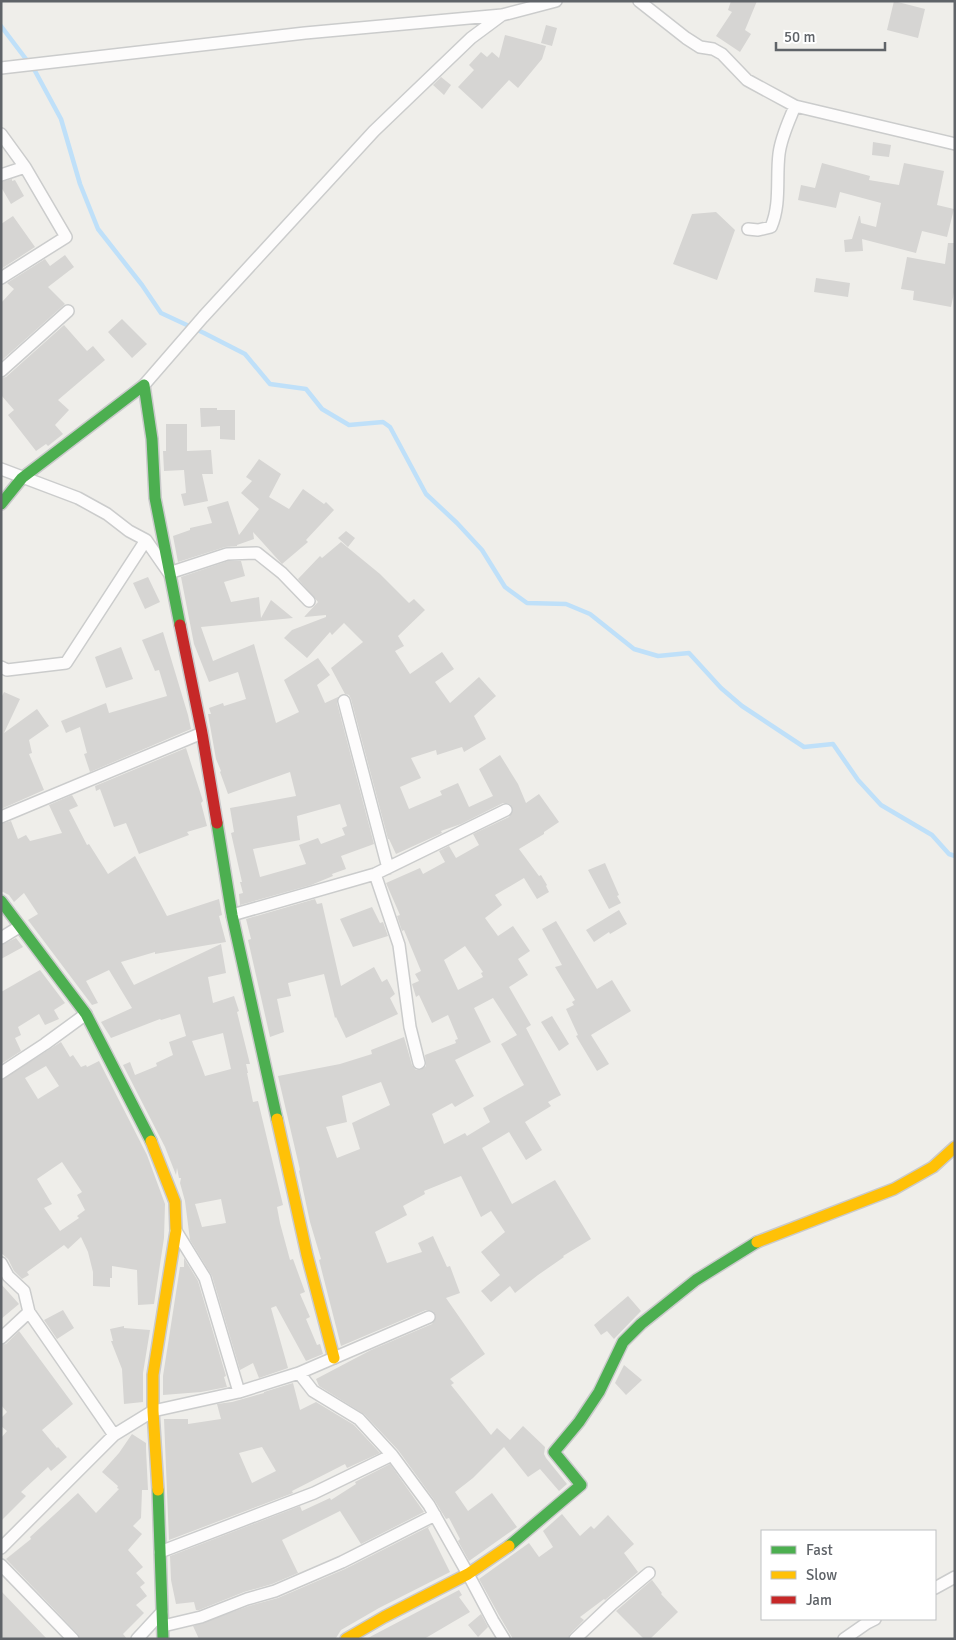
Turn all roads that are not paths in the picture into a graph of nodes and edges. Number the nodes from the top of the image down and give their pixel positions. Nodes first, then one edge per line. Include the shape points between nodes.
1 (556, 1) edge
2 (639, 1) edge
3 (502, 14) junction
4 (1, 68) edge
5 (796, 106) junction
6 (1, 134) edge
7 (955, 144) edge
8 (25, 167) junction
9 (1, 175) edge
10 (748, 229) dead end
11 (1, 278) edge
12 (68, 311) dead end
13 (1, 371) edge
14 (144, 385) junction
15 (1, 469) edge
16 (22, 478) junction
17 (1, 504) edge
18 (146, 540) junction
19 (169, 573) junction
20 (310, 601) dead end
21 (1, 668) edge
22 (344, 701) dead end
23 (202, 733) junction
24 (506, 810) dead end
25 (1, 817) edge
26 (388, 868) junction
27 (375, 874) junction
28 (1, 902) edge
29 (232, 914) junction
30 (19, 927) junction
31 (1, 938) edge
32 (86, 1014) junction
33 (419, 1063) dead end
34 (1, 1073) edge
35 (955, 1147) edge
36 (176, 1231) junction
37 (1, 1263) edge
38 (5, 1278) edge
39 (29, 1312) junction
40 (429, 1318) dead end
41 (1, 1338) edge
42 (334, 1358) junction
43 (299, 1373) junction
44 (239, 1392) junction
45 (153, 1411) junction
46 (114, 1435) junction
47 (392, 1455) junction
48 (435, 1515) junction
49 (1, 1548) edge
50 (160, 1552) junction
51 (1, 1565) edge
52 (649, 1573) dead end
53 (468, 1574) junction
54 (953, 1582) edge
55 (936, 1588) edge
56 (162, 1612) junction
57 (874, 1620) edge
58 (163, 1626) junction
59 (73, 1639) edge
60 (138, 1639) edge
61 (163, 1639) edge
62 (346, 1639) edge
63 (504, 1639) edge
64 (575, 1639) edge
65 (844, 1639) edge

1 - 3 street
2 - 5 street via 700,47 722,54 747,80
3 - 4 street
3 - 14 street via 471,38 374,131
5 - 7 street
5 - 10 street via 780,151 776,215 771,227
6 - 8 street
8 - 9 street
8 - 11 street via 66,236
12 - 13 street
14 - 16 street
14 - 19 street via 152,439 155,498
15 - 16 street
16 - 17 street
16 - 18 street via 78,498
18 - 19 street
18 - 21 street via 66,663
19 - 20 street via 227,554 257,554
19 - 23 street
22 - 26 street
23 - 25 street
23 - 29 street
24 - 26 street
26 - 27 street
27 - 29 street
27 - 33 street via 399,945 410,1027
28 - 30 street
29 - 42 street via 307,1255
30 - 31 street
30 - 32 street
32 - 34 street
32 - 36 street via 156,1151 175,1202
35 - 53 street via 933,1167 894,1189 763,1238 696,1280 641,1324 623,1342 599,1392 554,1452 581,1485 512,1544
36 - 44 street via 206,1278
36 - 45 street via 154,1375
37 - 38 street
38 - 39 street via 24,1290
39 - 41 street
39 - 46 street
40 - 42 street
42 - 43 street
43 - 44 street
43 - 47 street via 313,1391 358,1419
44 - 45 street
45 - 46 street
45 - 50 street
46 - 49 street
47 - 48 street
47 - 50 street via 314,1493
48 - 53 street
48 - 58 street via 342,1562 275,1591 201,1617
50 - 56 street
51 - 59 street
52 - 64 street
53 - 62 street
53 - 63 street
54 - 55 street
56 - 58 street
56 - 60 street
57 - 65 street
58 - 61 street

